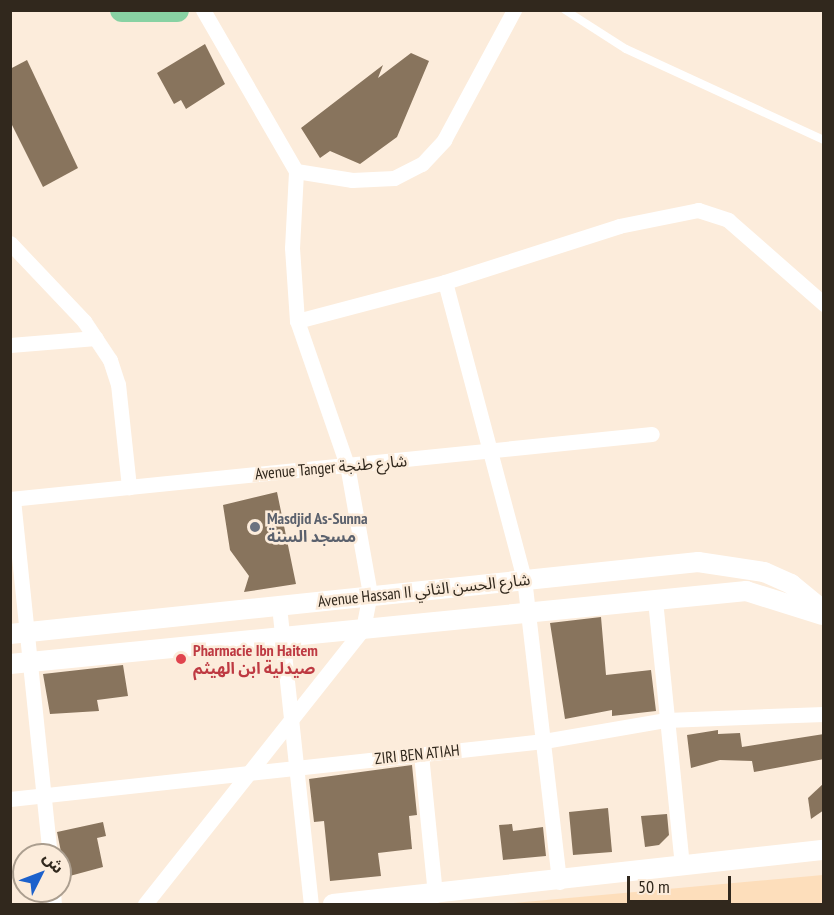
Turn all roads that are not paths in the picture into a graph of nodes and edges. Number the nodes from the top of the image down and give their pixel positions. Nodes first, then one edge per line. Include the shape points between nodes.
1 (122, 10) edge
2 (177, 10) edge
3 (203, 10) edge
4 (514, 10) edge
5 (565, 10) edge
6 (824, 140) edge
7 (296, 171) junction
8 (10, 243) edge
9 (445, 282) junction
10 (824, 304) edge
11 (297, 321) junction
12 (96, 338) junction
13 (10, 345) edge
14 (652, 434) dead end
15 (490, 452) junction
16 (348, 465) junction
17 (129, 486) junction
18 (12, 499) edge
19 (524, 579) junction
20 (370, 594) junction
21 (655, 600) junction
22 (279, 606) junction
23 (528, 610) junction
24 (824, 613) edge
25 (363, 629) junction
26 (18, 633) edge
27 (285, 634) junction
28 (30, 662) junction
29 (10, 664) edge
30 (824, 714) edge
31 (291, 715) junction
32 (666, 720) junction
33 (544, 741) junction
34 (421, 754) junction
35 (297, 765) junction
36 (253, 769) junction
37 (46, 796) junction
38 (10, 799) edge
39 (49, 843) edge
40 (824, 850) edge
41 (682, 866) junction
42 (559, 882) junction
43 (435, 895) junction
44 (402, 902) edge
45 (145, 904) edge
46 (311, 904) edge
47 (333, 904) edge

1 - 2 main road
3 - 7 street
4 - 7 street via 444,141 422,164 384,178
5 - 6 lane via 626,49
7 - 11 street via 292,255
8 - 12 street
9 - 10 street via 619,226 698,210 728,220
9 - 11 street
9 - 15 street
11 - 16 street
12 - 13 street
12 - 17 street via 118,384
14 - 15 street, Avenue Tanger شارع طنجة
15 - 16 street, Avenue Tanger شارع طنجة
15 - 19 street
16 - 17 street, Avenue Tanger شارع طنجة
16 - 20 street
17 - 18 street, Avenue Tanger شارع طنجة
18 - 26 street
19 - 20 street, Avenue Hassan II شارع الحسن الثاني
19 - 23 street
19 - 24 street, Avenue Hassan II شارع الحسن الثاني via 729,562 791,584
20 - 22 street, Avenue Hassan II شارع الحسن الثاني
20 - 25 street
21 - 23 street, Avenue Hassan II شارع الحسن الثاني
21 - 24 street, Avenue Hassan II شارع الحسن الثاني via 746,591
21 - 32 street
22 - 26 street, Avenue Hassan II شارع الحسن الثاني
22 - 27 street
23 - 25 street, Avenue Hassan II شارع الحسن الثاني
23 - 33 street
25 - 27 street, Avenue Hassan II شارع الحسن الثاني
25 - 31 street
26 - 28 street
27 - 28 street, Avenue Hassan II شارع الحسن الثاني
27 - 31 street
28 - 29 street, Avenue Hassan II شارع الحسن الثاني
28 - 37 street
30 - 32 street, ZIRI BEN ATIAH
31 - 35 street
31 - 36 street
32 - 33 street, ZIRI BEN ATIAH
32 - 41 street
33 - 34 street, ZIRI BEN ATIAH
33 - 42 street
34 - 35 street, ZIRI BEN ATIAH
34 - 43 street
35 - 36 street, ZIRI BEN ATIAH
35 - 46 street
36 - 37 street, ZIRI BEN ATIAH
36 - 45 street
37 - 38 street, ZIRI BEN ATIAH
37 - 39 street
40 - 41 street
41 - 42 street
42 - 43 street
43 - 44 street
44 - 47 street

